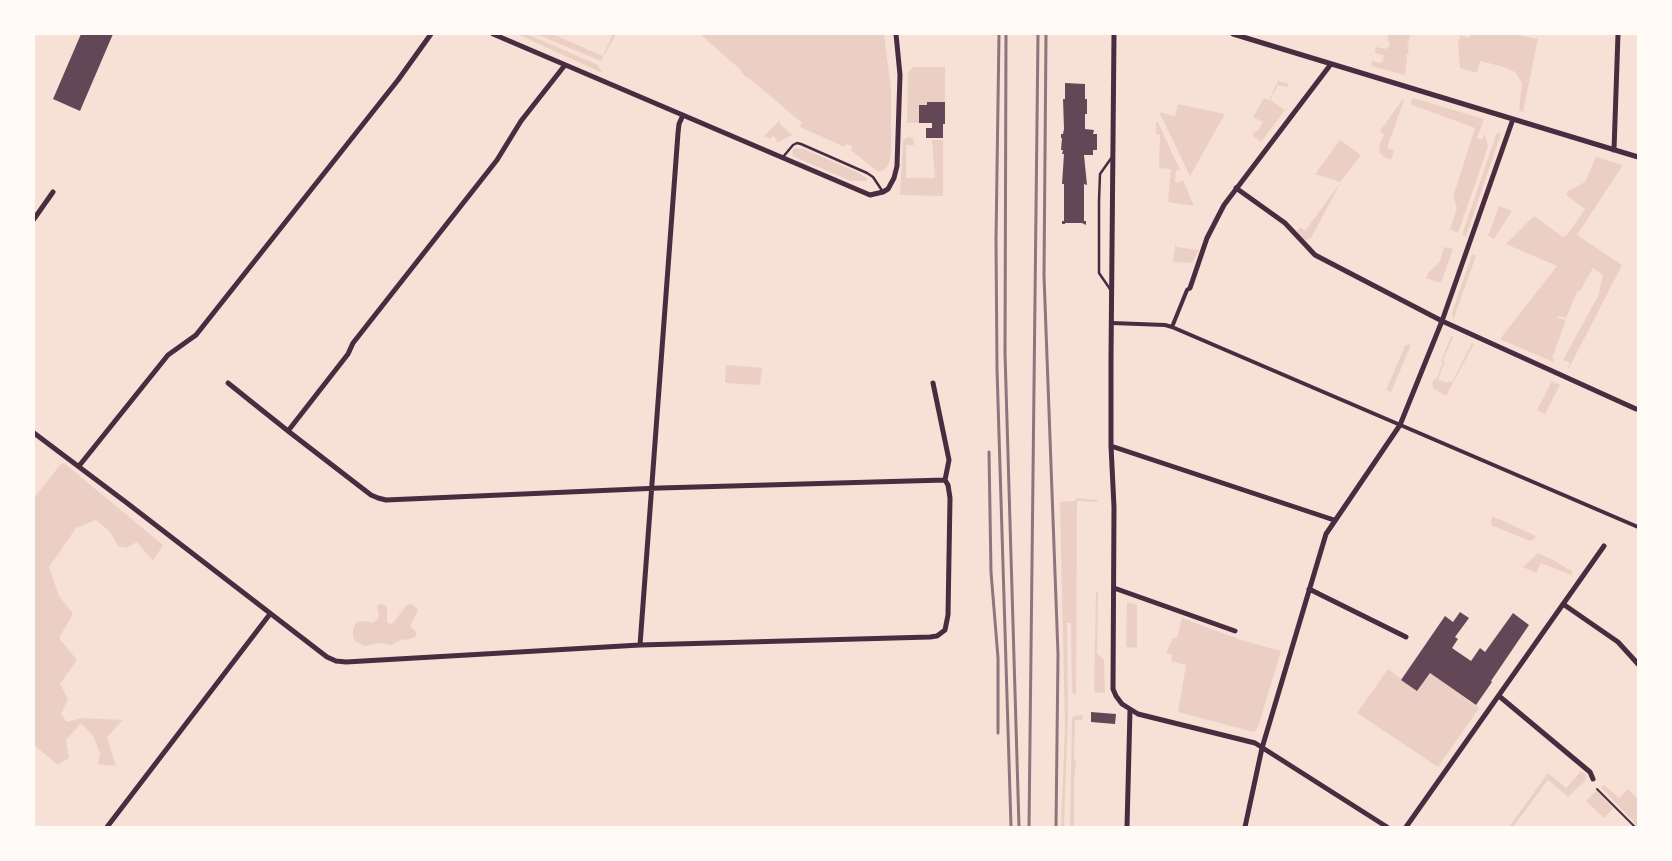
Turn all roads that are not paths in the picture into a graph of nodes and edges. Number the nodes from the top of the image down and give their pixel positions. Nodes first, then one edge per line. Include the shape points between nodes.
1 (431, 34) edge
2 (493, 34) edge
3 (1114, 34) edge
4 (1234, 34) edge
5 (1618, 34) edge
6 (896, 35) edge
7 (502, 36) edge
8 (1331, 64) junction
9 (565, 65) junction
10 (683, 115) junction
11 (1512, 119) junction
12 (1614, 150) junction
13 (1113, 154) junction
14 (1638, 157) edge
15 (782, 158) junction
16 (1236, 188) junction
17 (53, 192) dead end
18 (883, 192) junction
19 (34, 219) edge
20 (1190, 288) joint
21 (1112, 294) junction
22 (1442, 322) junction
23 (1112, 323) junction
24 (1172, 327) junction
25 (228, 383) dead end
26 (933, 383) dead end
27 (1636, 409) dead end
28 (1400, 424) junction
29 (288, 431) junction
30 (34, 433) edge
31 (1111, 446) junction
32 (79, 466) junction
33 (945, 480) junction
34 (651, 488) junction
35 (1334, 520) junction
36 (1638, 527) edge
37 (1604, 546) dead end
38 (1114, 588) junction
39 (1309, 589) junction
40 (1563, 604) junction
41 (270, 614) junction
42 (1235, 631) dead end
43 (1406, 637) dead end
44 (640, 645) junction
45 (1638, 664) edge
46 (1499, 696) junction
47 (1130, 710) junction
48 (1262, 748) junction
49 (1593, 779) dead end
50 (107, 827) edge
51 (1127, 827) edge
52 (1245, 827) edge
53 (1387, 827) edge
54 (1406, 827) edge

1 - 32 street via 196,335 168,354
2 - 7 street
3 - 13 street
4 - 8 street
5 - 12 street
6 - 18 street via 900,75 898,153 894,178
7 - 9 street
8 - 11 street
8 - 16 street
9 - 10 street
9 - 29 street via 497,160
10 - 15 street
10 - 34 street via 678,133
11 - 12 street
11 - 22 street
12 - 14 street
13 - 21 street
13 - 21 lane via 1100,174 1099,201 1099,273
15 - 18 street via 864,194
15 - 18 lane via 797,143 801,144 868,173
16 - 20 street via 1212,227
16 - 22 street via 1285,223 1315,255
17 - 19 street
20 - 24 street
21 - 23 street
22 - 27 street
22 - 28 street
23 - 24 street
23 - 31 street
24 - 28 street
25 - 29 street
26 - 33 street via 949,460
28 - 35 street
28 - 36 street
29 - 34 street via 370,495 386,500
30 - 32 street
31 - 35 street
31 - 38 street
32 - 41 street
33 - 34 street
33 - 44 street via 950,498 948,615 945,630 937,636
34 - 44 street
35 - 39 street via 1326,534
37 - 40 street
38 - 42 street
38 - 47 street via 1112,680 1116,696
39 - 43 street
39 - 48 street
40 - 45 street via 1618,642
40 - 46 street
41 - 44 street via 327,657 341,662
41 - 50 street
46 - 49 street via 1590,772
46 - 54 street
47 - 48 street via 1255,743
47 - 51 street
48 - 52 street
48 - 53 street

